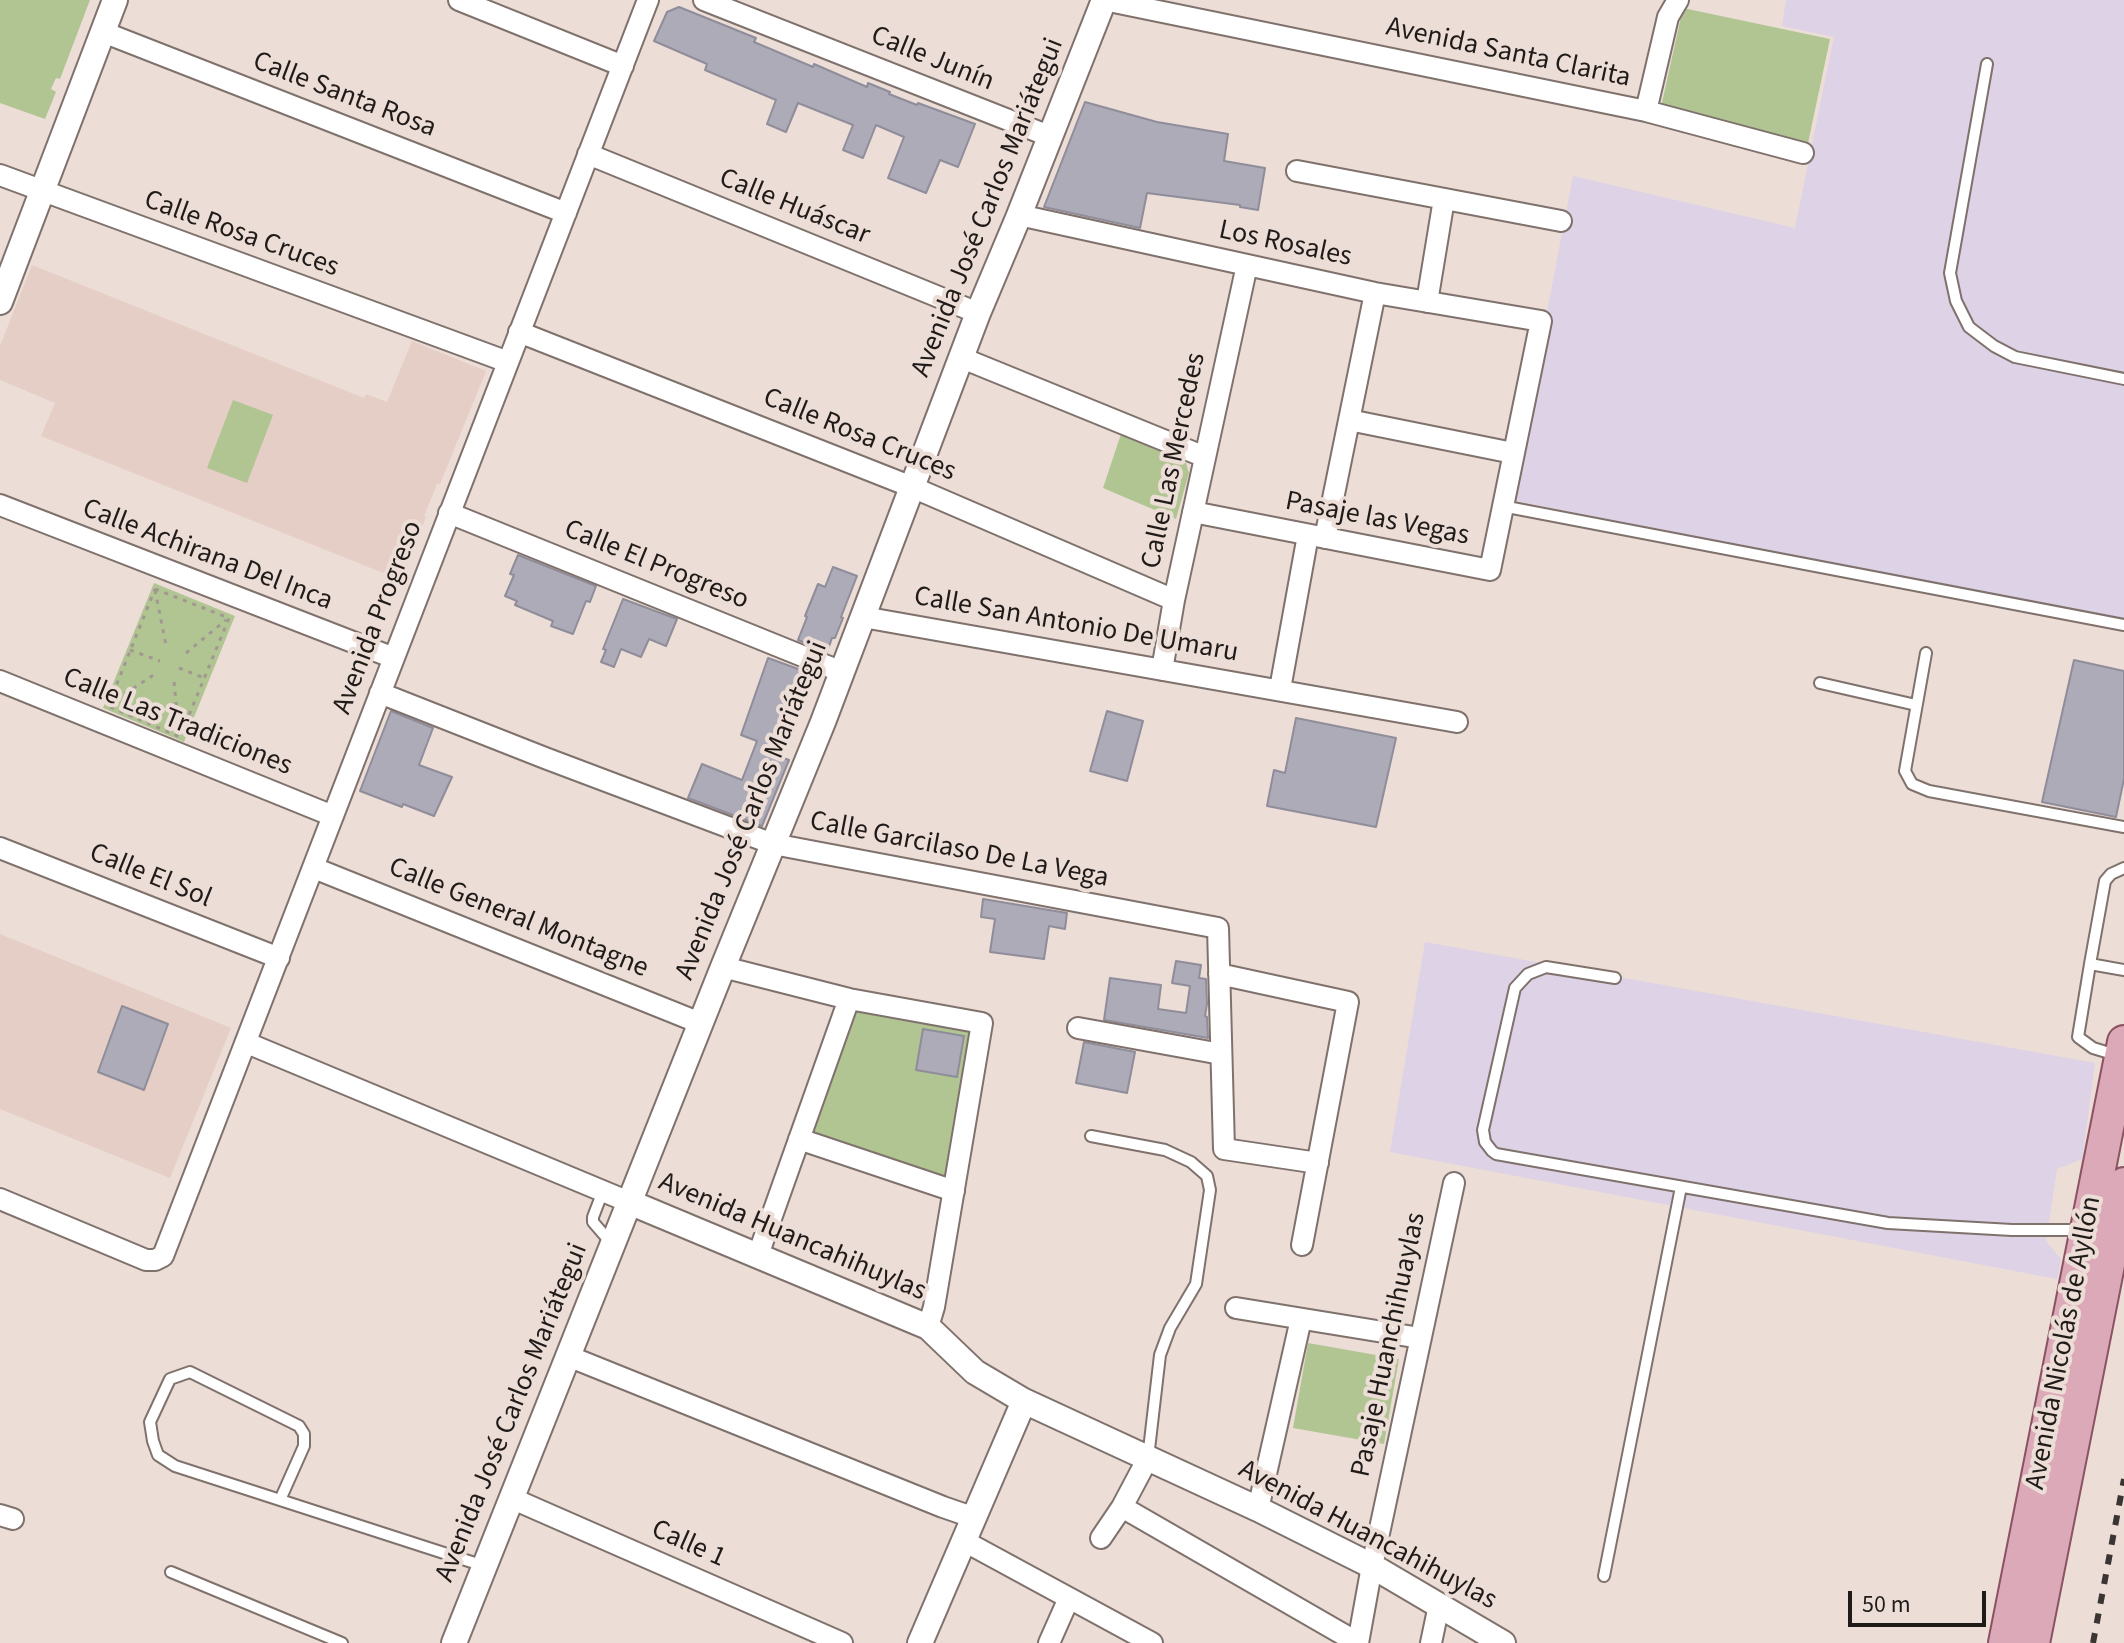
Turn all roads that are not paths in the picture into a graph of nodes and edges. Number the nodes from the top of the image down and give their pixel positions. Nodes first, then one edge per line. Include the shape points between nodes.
1 (115, 0) edge
2 (459, 0) edge
3 (648, 0) edge
4 (704, 0) edge
5 (1104, 0) edge
6 (1678, 0) edge
7 (103, 32) junction
8 (1987, 64) dead end
9 (623, 66) junction
10 (1646, 111) junction
11 (1049, 136) junction
12 (1803, 153) dead end
13 (588, 154) junction
14 (1297, 171) dead end
15 (2, 183) edge
16 (42, 191) junction
17 (1444, 199) junction
18 (566, 213) junction
19 (1019, 215) junction
20 (1561, 221) dead end
21 (1247, 265) junction
22 (1375, 293) junction
23 (0, 302) edge
24 (1427, 302) junction
25 (978, 313) junction
26 (1541, 321) joint
27 (519, 332) junction
28 (962, 358) junction
29 (508, 362) junction
30 (2124, 379) edge
31 (1349, 420) junction
32 (1513, 453) junction
33 (1205, 457) junction
34 (912, 487) junction
35 (0, 505) edge
36 (1502, 506) junction
37 (1193, 512) junction
38 (449, 513) junction
39 (1316, 536) junction
40 (1174, 600) junction
41 (863, 617) junction
42 (2124, 625) edge
43 (1926, 653) dead end
44 (394, 658) junction
45 (1162, 670) junction
46 (842, 672) junction
47 (0, 681) edge
48 (1820, 683) dead end
49 (1280, 689) junction
50 (380, 693) junction
51 (1916, 705) junction
52 (1457, 722) dead end
53 (333, 816) junction
54 (2124, 827) edge
55 (773, 844) junction
56 (0, 848) edge
57 (314, 868) junction
58 (2124, 868) edge
59 (279, 958) junction
60 (2090, 964) junction
61 (723, 967) junction
62 (2124, 970) edge
63 (1219, 974) junction
64 (1615, 978) dead end
65 (849, 999) junction
66 (700, 1023) junction
67 (1078, 1028) dead end
68 (247, 1043) junction
69 (2123, 1049) edge
70 (1221, 1054) junction
71 (1091, 1136) dead end
72 (799, 1139) junction
73 (1318, 1163) junction
74 (1454, 1183) dead end
75 (2124, 1184) edge
76 (1681, 1187) junction
77 (603, 1191) junction
78 (954, 1191) junction
79 (0, 1199) edge
80 (629, 1202) junction
81 (612, 1244) junction
82 (1302, 1245) dead end
83 (2094, 1245) junction
84 (758, 1255) junction
85 (1236, 1308) dead end
86 (1301, 1319) junction
87 (928, 1327) junction
88 (1420, 1338) junction
89 (568, 1356) junction
90 (1024, 1401) junction
91 (1148, 1458) junction
92 (511, 1498) junction
93 (280, 1500) junction
94 (1122, 1507) junction
95 (1258, 1509) junction
96 (975, 1518) junction
97 (1101, 1538) dead end
98 (964, 1541) junction
99 (484, 1566) junction
100 (1372, 1566) junction
101 (171, 1572) dead end
102 (1604, 1576) dead end
103 (1069, 1598) junction
104 (1439, 1605) junction
105 (342, 1643) edge
106 (454, 1643) edge
107 (842, 1643) edge
108 (920, 1643) edge
109 (1049, 1643) edge
110 (1152, 1643) edge
111 (1358, 1643) edge
112 (1431, 1643) edge
113 (1503, 1643) edge
114 (2005, 1643) edge
115 (2033, 1643) edge

1 - 7 street
2 - 9 street
3 - 9 street, Avenida Progreso
4 - 11 street, Calle Junín
5 - 10 street, Avenida Santa Clarita
5 - 11 street, Avenida José Carlos Mariátegui
6 - 10 street via 1668,17
7 - 16 street
7 - 18 street, Calle Santa Rosa
8 - 30 lane via 1950,273 1956,301 1969,327 2015,357
9 - 13 street, Avenida Progreso
10 - 12 street, Avenida Santa Clarita
11 - 19 street, Avenida José Carlos Mariátegui
13 - 18 street, Avenida Progreso
13 - 25 street, Calle Huáscar
14 - 17 street
15 - 16 street, Calle Rosa Cruces
16 - 23 street
16 - 29 street, Calle Rosa Cruces
17 - 20 street
17 - 24 street
18 - 27 street, Avenida Progreso
19 - 21 street, Los Rosales
19 - 25 street, Avenida José Carlos Mariátegui
21 - 22 street, Los Rosales
21 - 33 street, Calle Las Mercedes
22 - 24 street, Los Rosales
22 - 31 street
24 - 26 street, Los Rosales
25 - 28 street, Avenida José Carlos Mariátegui
26 - 32 street, Pasaje las Vegas
27 - 29 street, Avenida Progreso
27 - 34 street, Calle Rosa Cruces
28 - 33 street
28 - 34 street, Avenida José Carlos Mariátegui
29 - 38 street, Avenida Progreso
31 - 32 street
31 - 39 street
32 - 36 street, Pasaje las Vegas
33 - 37 street, Calle Las Mercedes
34 - 40 street, Calle Rosa Cruces
34 - 41 street, Avenida José Carlos Mariátegui
35 - 44 street, Calle Achirana Del Inca
36 - 39 street, Pasaje las Vegas via 1490,570
36 - 42 lane
37 - 39 street, Pasaje las Vegas
37 - 40 street, Calle Las Mercedes
38 - 44 street, Avenida Progreso
38 - 46 street, Calle El Progreso
39 - 49 street
40 - 45 street, Calle Las Mercedes
41 - 45 street, Calle San Antonio De Umaru
41 - 46 street, Avenida José Carlos Mariátegui
43 - 51 lane
44 - 50 street, Avenida Progreso
45 - 49 street, Calle San Antonio De Umaru
46 - 55 street, Avenida José Carlos Mariátegui
47 - 53 street, Calle Las Tradiciones via 105,714
48 - 51 lane
49 - 52 street, Calle San Antonio De Umaru
50 - 53 street, Avenida Progreso
50 - 55 street, Calle Garcilaso De La Vega
51 - 54 lane via 1905,771 1912,784
53 - 57 street, Avenida Progreso
55 - 61 street, Avenida José Carlos Mariátegui
55 - 63 street, Calle Garcilaso De La Vega via 1218,928
56 - 59 street, Calle El Sol
57 - 59 street, Avenida Progreso
57 - 66 street, Calle General Montagne
58 - 60 lane via 2105,881
59 - 68 street, Avenida Progreso
60 - 62 lane
60 - 69 lane via 2078,1037 2093,1048
61 - 65 street
61 - 66 street, Avenida José Carlos Mariátegui
63 - 70 street
63 - 73 street via 1348,1002
64 - 76 lane via 1546,967 1521,980 1483,1136 1496,1154
65 - 72 street
65 - 78 street via 982,1023
66 - 80 street, Avenida José Carlos Mariátegui
67 - 70 street
68 - 77 street, Avenida Huancahihuylas
68 - 79 street, Avenida Progreso via 163,1256 146,1260
69 - 83 main road, Avenida Nicolás de Ayllón
70 - 73 street via 1224,1149
71 - 91 lane via 1165,1150 1207,1176 1210,1190 1196,1284 1160,1355
72 - 78 street
72 - 84 street
73 - 82 street
74 - 88 street, Pasaje Huanchihuaylas
75 - 83 main road, Avenida Nicolás de Ayllón
76 - 83 lane via 1888,1223 2012,1230
76 - 102 lane
77 - 80 street, Avenida Huancahihuylas
77 - 81 lane via 593,1222
78 - 87 street
80 - 81 street, Avenida José Carlos Mariátegui
80 - 84 street, Avenida Huancahihuylas
81 - 89 street, Avenida José Carlos Mariátegui
83 - 114 main road, Avenida Nicolás de Ayllón
83 - 115 main road, Avenida Nicolás de Ayllón
84 - 87 street, Avenida Huancahihuylas
85 - 86 street
86 - 88 street
86 - 95 street
87 - 90 street, Avenida Huancahihuylas via 975,1372
88 - 100 street, Pasaje Huanchihuaylas
89 - 92 street, Avenida José Carlos Mariátegui
89 - 96 street
90 - 91 street, Avenida Huancahihuylas
90 - 96 street
91 - 94 street
91 - 95 street, Avenida Huancahihuylas
92 - 99 street, Avenida José Carlos Mariátegui
92 - 107 street, Calle 1
93 - 93 lane via 175,1466 158,1455 150,1422 170,1379 190,1372 299,1426 304,1446
93 - 99 lane
94 - 97 street
94 - 111 street
95 - 100 street, Avenida Huancahihuylas
96 - 98 street
98 - 103 street
98 - 108 street
99 - 106 street, Avenida José Carlos Mariátegui
100 - 104 street, Avenida Huancahihuylas
100 - 111 street, Pasaje Huanchihuaylas
101 - 105 lane
103 - 109 street
103 - 110 street
104 - 112 street
104 - 113 street, Avenida Huancahihuylas

